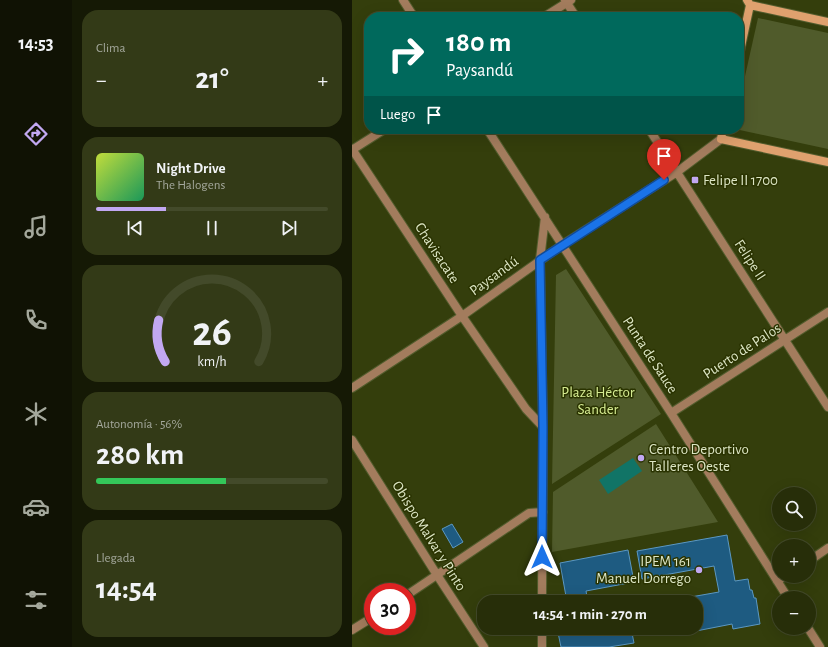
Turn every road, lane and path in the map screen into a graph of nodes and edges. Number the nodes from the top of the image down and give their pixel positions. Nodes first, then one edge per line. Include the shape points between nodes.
1 (403, 0) edge
2 (568, 1) edge
3 (749, 3) edge
4 (411, 12) edge
5 (552, 12) edge
6 (574, 12) edge
7 (828, 22) edge
8 (744, 30) edge
9 (377, 134) edge
10 (490, 134) edge
11 (652, 134) edge
12 (722, 134) edge
13 (721, 139) junction
14 (352, 150) edge
15 (828, 162) edge
16 (677, 172) junction
17 (544, 216) junction
18 (562, 245) junction
19 (540, 260) junction
20 (828, 312) edge
21 (462, 316) junction
22 (785, 341) junction
23 (352, 388) edge
24 (828, 407) edge
25 (671, 413) junction
26 (543, 427) junction
27 (352, 440) edge
28 (542, 512) junction
29 (828, 548) edge
30 (816, 556) edge
31 (772, 572) edge
32 (437, 575) junction
33 (416, 589) edge
34 (542, 595) edge
35 (364, 623) edge
36 (352, 630) edge
37 (542, 635) edge
38 (812, 635) edge
39 (484, 647) edge
40 (542, 647) edge
41 (820, 647) edge

1 - 4 street
2 - 5 street
2 - 6 street
3 - 7 main road
3 - 8 main road
9 - 14 street
10 - 17 street, Punta de Sauce
11 - 16 street, Felipe II
12 - 13 main road
13 - 15 main road
13 - 16 street, Paysandú
14 - 21 street, Chavisacate
16 - 18 street, Paysandú
16 - 22 street, Felipe II
17 - 18 street, Punta de Sauce
17 - 19 street
18 - 19 street, Paysandú
18 - 25 street, Punta de Sauce
19 - 21 street, Paysandú
19 - 26 street
20 - 22 street, Puerto de Palos
21 - 23 street, Paysandú
21 - 26 street, Chavisacate via 526,409
22 - 24 street, Felipe II
22 - 25 street, Puerto de Palos
25 - 31 street, Punta de Sauce
26 - 28 street
27 - 32 street, Obispo Malvar y Pinto
28 - 32 street via 530,513
28 - 34 street
29 - 30 street
32 - 33 street
32 - 39 street, Obispo Malvar y Pinto
35 - 36 street
37 - 40 street
38 - 41 street

